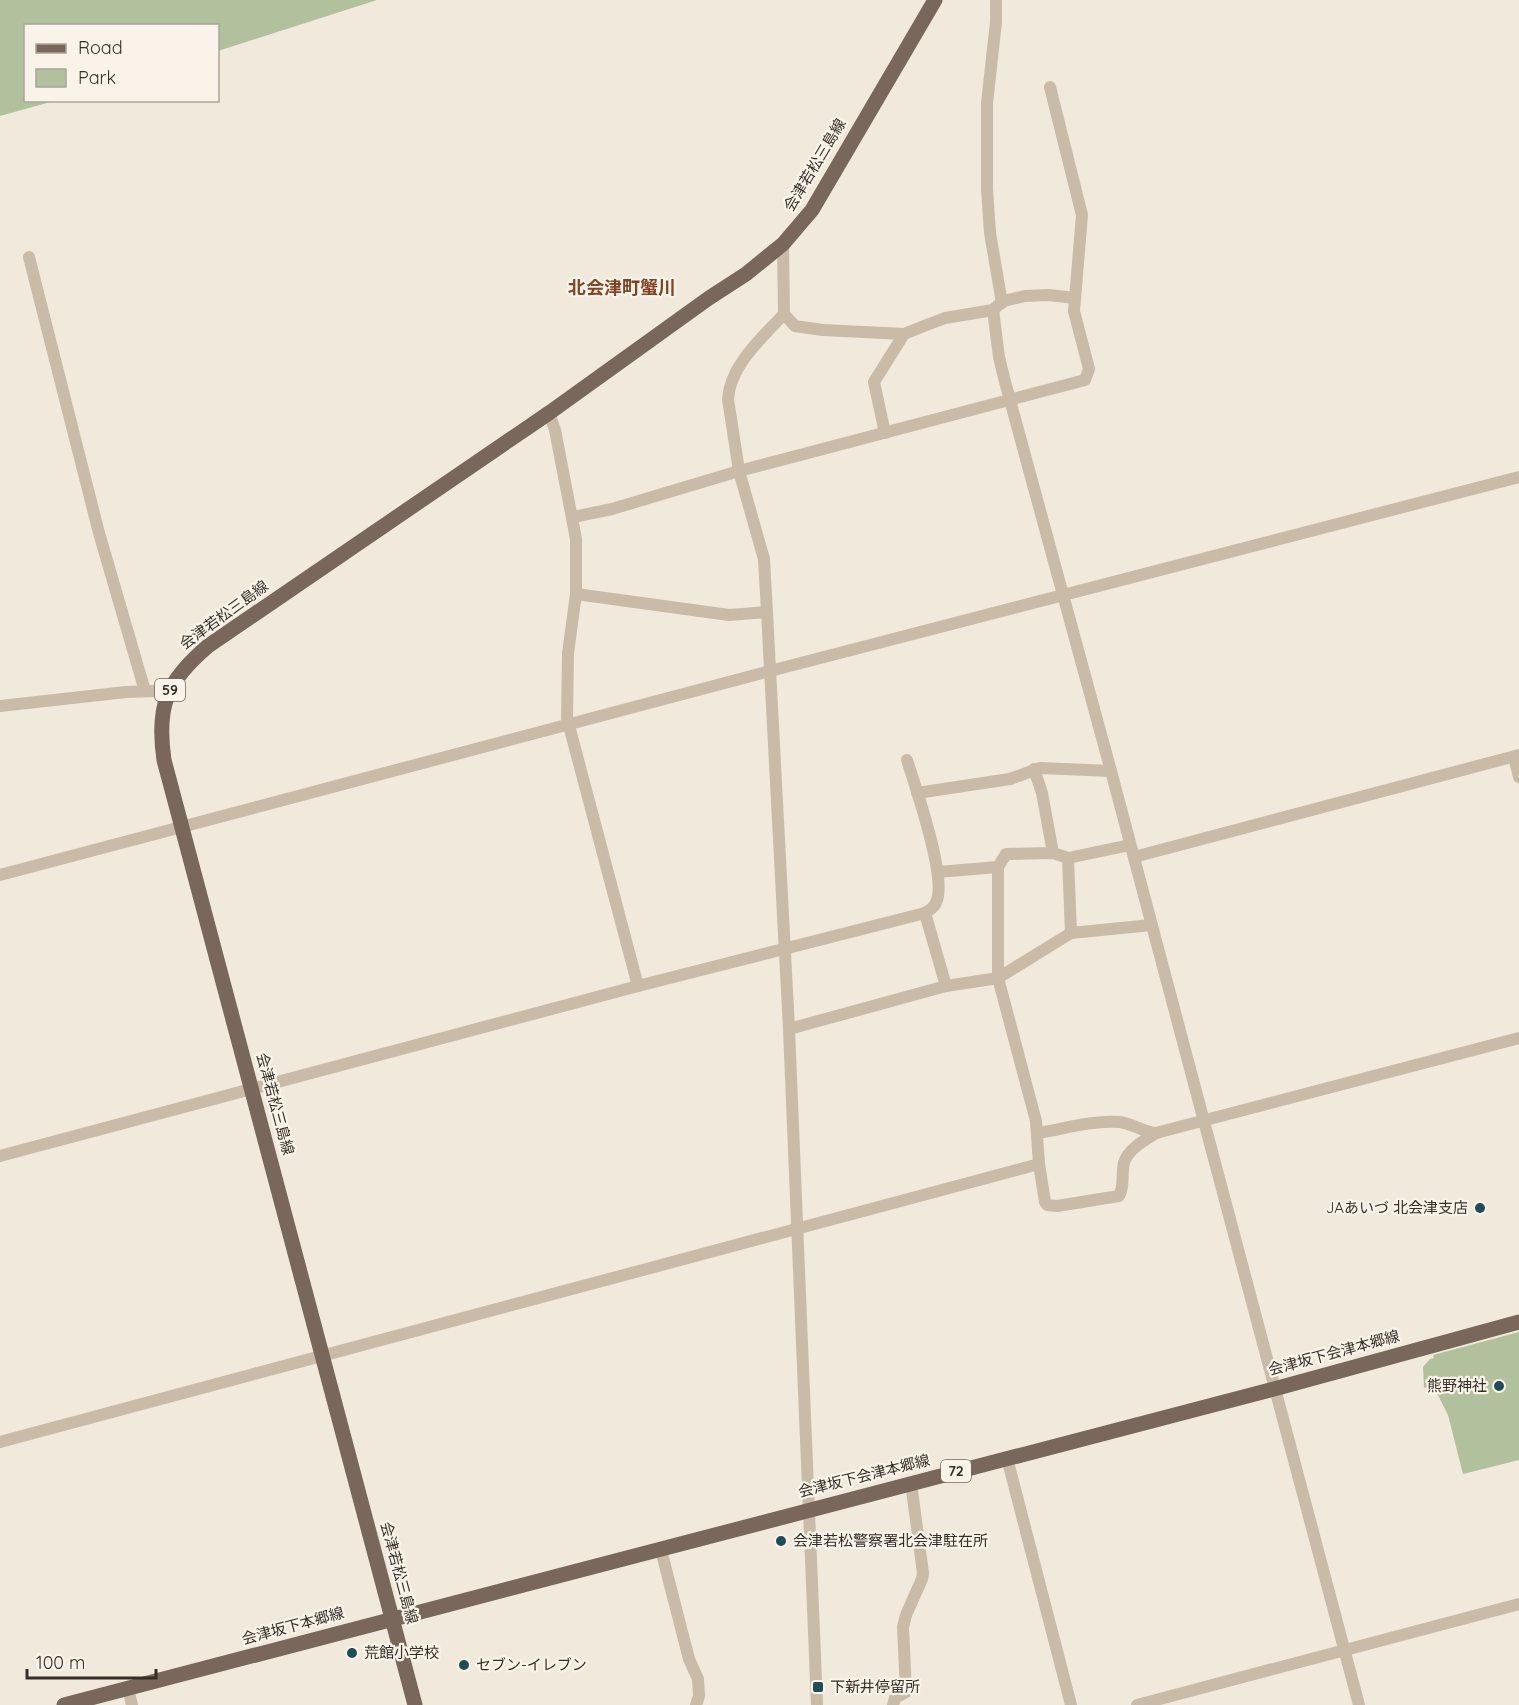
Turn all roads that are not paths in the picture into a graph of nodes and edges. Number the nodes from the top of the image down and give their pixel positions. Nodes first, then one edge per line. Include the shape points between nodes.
1 (935, 0) edge
2 (996, 0) edge
3 (1050, 87) dead end
4 (783, 244) junction
5 (29, 257) dead end
6 (1075, 298) junction
7 (997, 306) junction
8 (784, 314) junction
9 (904, 334) junction
10 (1011, 399) junction
11 (549, 413) junction
12 (885, 433) junction
13 (740, 471) junction
14 (1519, 477) edge
15 (573, 517) junction
16 (576, 594) junction
17 (1064, 594) junction
18 (767, 612) junction
19 (770, 671) junction
20 (145, 691) junction
21 (166, 696) junction
22 (0, 706) edge
23 (569, 726) junction
24 (1516, 756) edge
25 (907, 760) dead end
26 (1034, 769) junction
27 (1111, 771) junction
28 (1519, 777) edge
29 (917, 793) junction
30 (183, 826) junction
31 (1132, 851) junction
32 (1053, 853) junction
33 (1068, 858) junction
34 (998, 867) junction
35 (938, 872) junction
36 (0, 875) edge
37 (925, 914) junction
38 (1151, 924) junction
39 (1071, 933) junction
40 (784, 950) junction
41 (998, 978) junction
42 (638, 986) junction
43 (945, 986) junction
44 (789, 1029) junction
45 (1519, 1038) edge
46 (252, 1088) junction
47 (1204, 1121) junction
48 (1038, 1133) junction
49 (1156, 1133) junction
50 (0, 1156) edge
51 (1039, 1164) junction
52 (798, 1230) junction
53 (1519, 1322) edge
54 (324, 1356) junction
55 (1274, 1389) junction
56 (0, 1442) edge
57 (1007, 1458) junction
58 (911, 1483) junction
59 (810, 1509) junction
60 (661, 1550) junction
61 (1519, 1604) edge
62 (393, 1619) junction
63 (1344, 1650) junction
64 (128, 1688) junction
65 (64, 1705) edge
66 (132, 1705) edge
67 (415, 1705) edge
68 (696, 1705) edge
69 (817, 1705) edge
70 (893, 1705) edge
71 (1071, 1705) edge
72 (1137, 1705) edge
73 (1359, 1705) edge

1 - 4 main road, 会津若松三島線 / 59 via 812,210
2 - 7 street via 987,103 987,189
3 - 6 street via 1082,215
4 - 8 street
4 - 11 main road, 会津若松三島線 / 59
5 - 20 street via 99,533
6 - 7 street via 1033,296
6 - 10 street via 1074,311 1089,369 1085,380
7 - 9 street via 945,318
7 - 10 street via 999,357
8 - 9 street via 795,326
8 - 13 street via 748,355 728,388 730,423
9 - 12 street via 874,382
10 - 12 street
10 - 17 street
11 - 15 street
11 - 21 main road, 会津若松三島線 / 59 via 208,646 186,665
12 - 13 street
13 - 15 street
13 - 18 street via 764,559
14 - 17 street
15 - 16 street
16 - 18 street via 729,615
16 - 23 street via 568,653
17 - 19 street
17 - 27 street
18 - 19 street
19 - 23 street
19 - 40 street
20 - 21 street
20 - 22 street
21 - 30 main road, 会津若松三島線 / 59 via 161,743
23 - 30 street
23 - 42 street
24 - 28 street
24 - 31 street
25 - 29 street
26 - 27 street
26 - 29 street via 1010,779
26 - 32 street
27 - 31 street
29 - 35 street
30 - 36 street
30 - 46 main road, 会津若松三島線 / 59
31 - 33 street
31 - 38 street
32 - 33 street
32 - 34 street via 1006,854
33 - 39 street
34 - 35 street
34 - 41 street
35 - 37 street via 938,899
37 - 40 street
37 - 43 street
38 - 39 street
38 - 47 street
39 - 41 street
40 - 42 street
40 - 44 street
41 - 43 street
41 - 48 street
42 - 46 street
43 - 44 street
44 - 52 street
45 - 47 street
46 - 50 street
46 - 54 main road, 会津若松三島線 / 59
47 - 49 street
47 - 55 street
48 - 49 street via 1119,1122
48 - 51 street
49 - 51 street via 1126,1157 1119,1196 1047,1205
51 - 52 street
52 - 54 street
52 - 59 street
53 - 55 main road, 会津坂下会津本郷線 / 72
54 - 56 street
54 - 62 main road, 会津若松三島線 / 59
55 - 57 main road, 会津坂下会津本郷線 / 72
55 - 63 street
57 - 58 main road, 会津坂下会津本郷線 / 72
57 - 71 street
58 - 59 main road, 会津坂下会津本郷線 / 72
58 - 70 street via 923,1573 903,1627 906,1692 895,1698
59 - 60 main road, 会津坂下会津本郷線 / 72
59 - 69 street
60 - 62 main road, 会津坂下会津本郷線 / 72
60 - 68 street via 689,1659 698,1679
61 - 63 street
62 - 64 main road, 会津坂下本郷線 / 72
62 - 67 main road, 会津若松三島線 / 59
63 - 72 street
63 - 73 street
64 - 65 main road, 会津坂下本郷線 / 72
64 - 66 street

